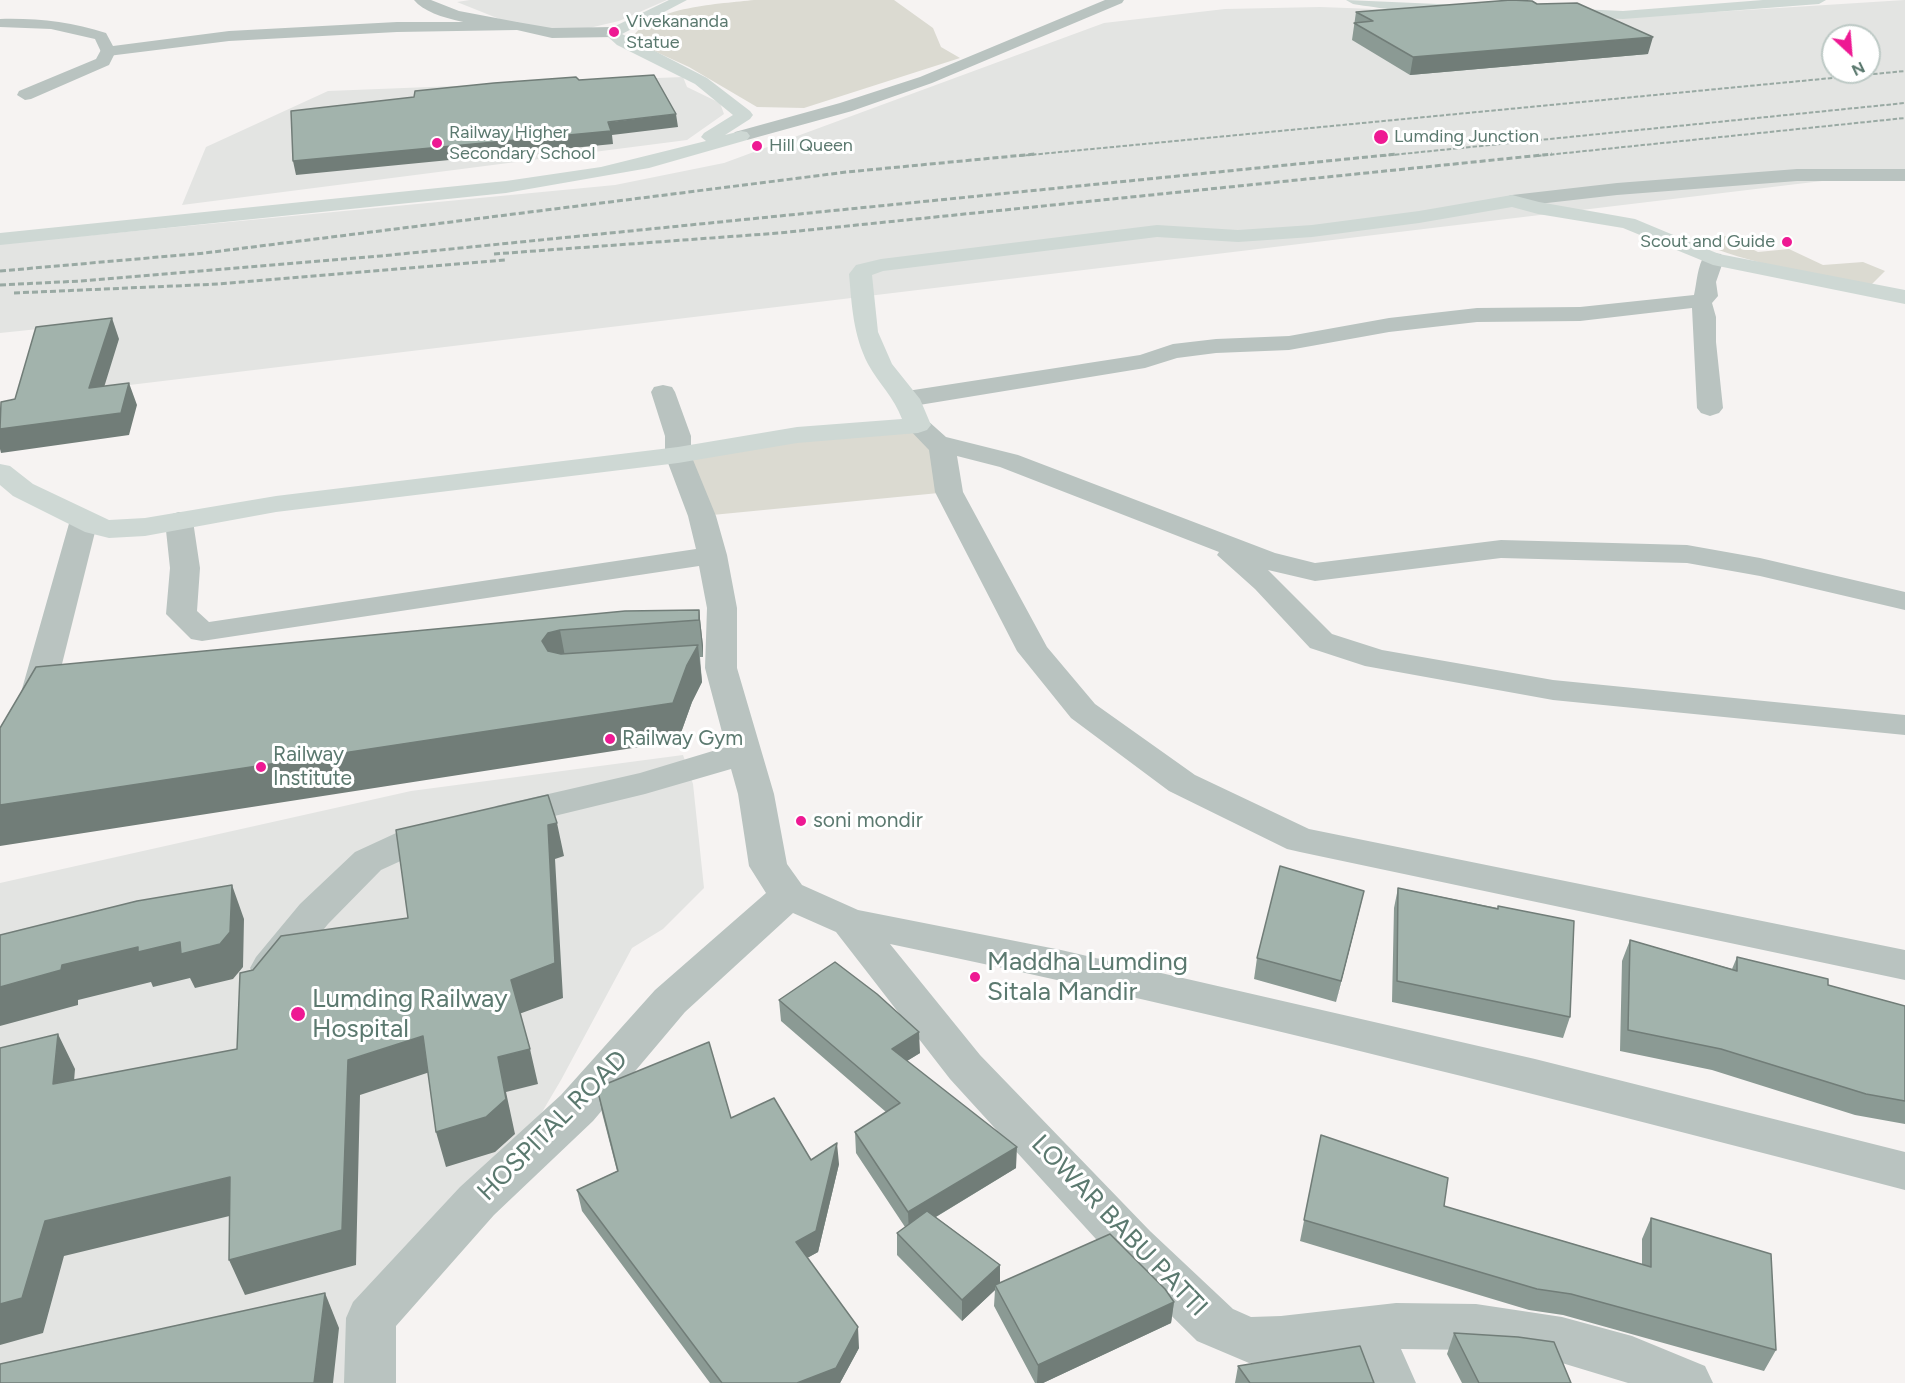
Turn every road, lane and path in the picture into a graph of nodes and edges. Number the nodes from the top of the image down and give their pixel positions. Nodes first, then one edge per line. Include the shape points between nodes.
1 (421, 0) edge
2 (680, 0) edge
3 (1117, 0) edge
4 (1353, 0) edge
5 (1819, 0) edge
6 (1480, 9) edge
7 (1539, 11) edge
8 (0, 22) edge
9 (518, 26) junction
10 (614, 32) junction
11 (108, 51) junction
12 (26, 95) dead end
13 (741, 136) joint
14 (681, 154) junction
15 (1847, 159) dead end
16 (1901, 175) edge
17 (1512, 201) junction
18 (0, 239) edge
19 (1713, 259) junction
20 (1905, 297) edge
21 (1700, 301) junction
22 (663, 392) dead end
23 (1710, 408) dead end
24 (920, 422) junction
25 (678, 455) junction
26 (0, 472) edge
27 (84, 520) junction
28 (179, 521) junction
29 (1218, 543) junction
30 (712, 555) junction
31 (1905, 601) edge
32 (1905, 725) edge
33 (745, 753) junction
34 (0, 762) edge
35 (788, 895) junction
36 (850, 922) junction
37 (1905, 965) edge
38 (249, 992) edge
39 (1905, 1171) edge
40 (1366, 1329) junction
41 (370, 1383) edge
42 (1390, 1383) edge
43 (1687, 1383) edge

1 - 9 street via 463,15
2 - 10 main road
3 - 13 street via 926,80
4 - 6 main road via 1411,8
5 - 7 main road via 1623,15
8 - 11 street via 74,27 101,36
9 - 10 street via 552,33
9 - 11 street via 241,35
10 - 14 main road via 622,42 701,81 744,115
11 - 12 street via 103,62
13 - 14 main road
14 - 18 main road via 620,170 457,193
15 - 16 street
16 - 17 street via 1815,169
17 - 19 main road via 1628,223
17 - 24 main road via 1419,218 1312,231 1238,236 1157,231 864,270 860,274 866,332 881,365
19 - 20 main road
19 - 21 street via 1705,282 1707,296
21 - 23 street via 1705,310 1703,332
21 - 24 street via 1580,314 1477,315 1389,325 1289,343 1184,350
22 - 25 street via 678,436
24 - 25 main road via 797,435
24 - 29 street via 1008,461
24 - 37 street via 942,448 956,507 1033,651 1083,711 1182,783 1300,840
25 - 28 main road via 276,504
25 - 30 street via 702,516
26 - 27 main road via 23,490
27 - 28 main road via 109,529
27 - 34 street via 37,696
28 - 30 street via 185,568 181,615 202,632
29 - 31 street via 1265,561 1315,572 1501,549 1687,554
29 - 32 street via 1266,583 1321,641 1376,659 1553,690
30 - 33 street via 722,608 708,669
33 - 35 street via 768,866
33 - 38 street via 645,783 420,837 368,861 314,914
35 - 36 street
35 - 41 street, HOSPITAL ROAD via 670,1002 577,1108 477,1201 371,1318
36 - 39 street via 1060,965 1536,1076
36 - 40 street, LOWAR BABU PATTI via 966,1067 1133,1246 1215,1325 1249,1340
40 - 42 street
40 - 43 street, LOWAR BABU PATTI via 1476,1327 1562,1340 1632,1360

